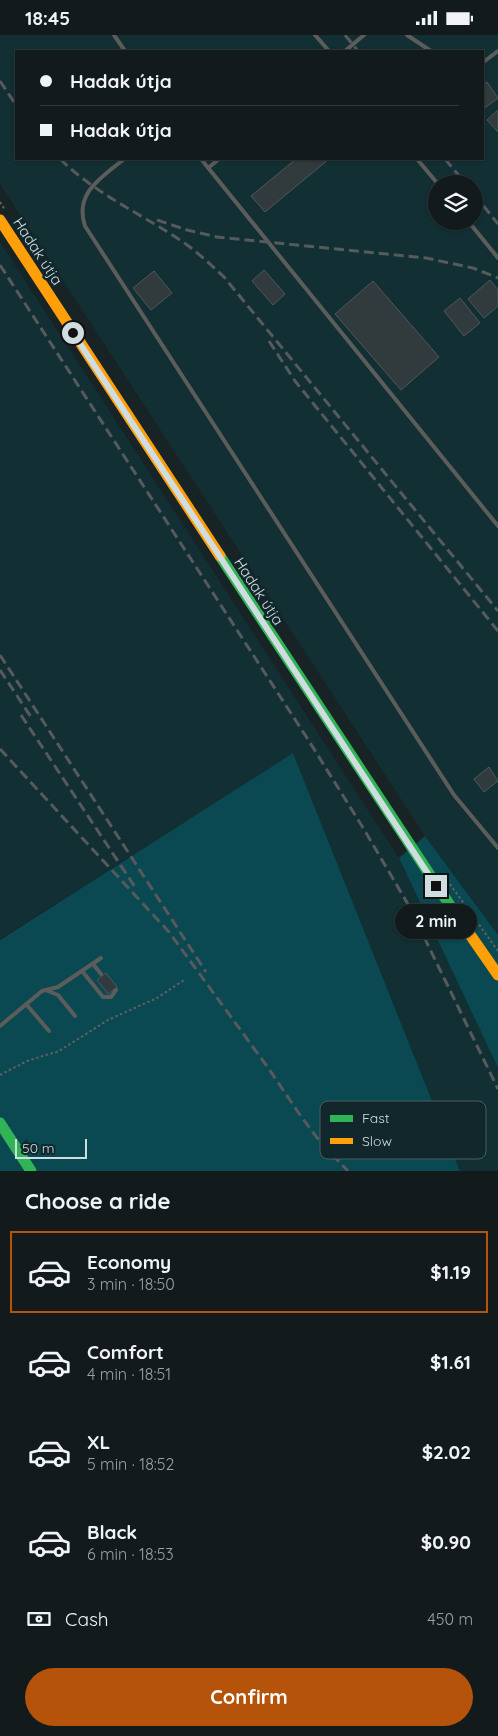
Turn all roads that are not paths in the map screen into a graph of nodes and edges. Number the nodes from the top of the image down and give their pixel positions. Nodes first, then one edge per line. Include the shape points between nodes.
1 (114, 35) edge
2 (315, 35) edge
3 (364, 35) edge
4 (408, 35) edge
5 (124, 50) edge
6 (328, 50) edge
7 (346, 50) edge
8 (430, 50) edge
9 (498, 51) edge
10 (484, 62) edge
11 (123, 160) edge
12 (201, 160) edge
13 (218, 160) edge
14 (418, 160) edge
15 (208, 168) junction
16 (430, 175) edge
17 (0, 220) edge
18 (475, 230) edge
19 (498, 258) edge
20 (498, 526) edge
21 (498, 848) edge
22 (101, 958) dead end
23 (93, 963) junction
24 (82, 971) junction
25 (101, 974) dead end
26 (498, 975) edge
27 (47, 990) junction
28 (116, 990) dead end
29 (26, 1004) junction
30 (75, 1016) dead end
31 (0, 1026) edge
32 (49, 1031) dead end
33 (0, 1123) edge
34 (32, 1171) edge

1 - 5 lane
2 - 6 lane
3 - 7 lane
4 - 8 lane
9 - 10 lane
11 - 21 lane via 88,191 82,205 85,226 454,795
12 - 15 lane
13 - 15 lane
14 - 16 lane
15 - 20 lane
17 - 26 main road, Hadak útja via 419,861
18 - 19 lane
22 - 23 lane
23 - 24 lane
23 - 25 lane
24 - 27 lane via 58,987
24 - 28 lane via 103,997 111,997
27 - 29 lane
27 - 30 lane via 58,995
29 - 31 lane
29 - 32 lane
33 - 34 main road

